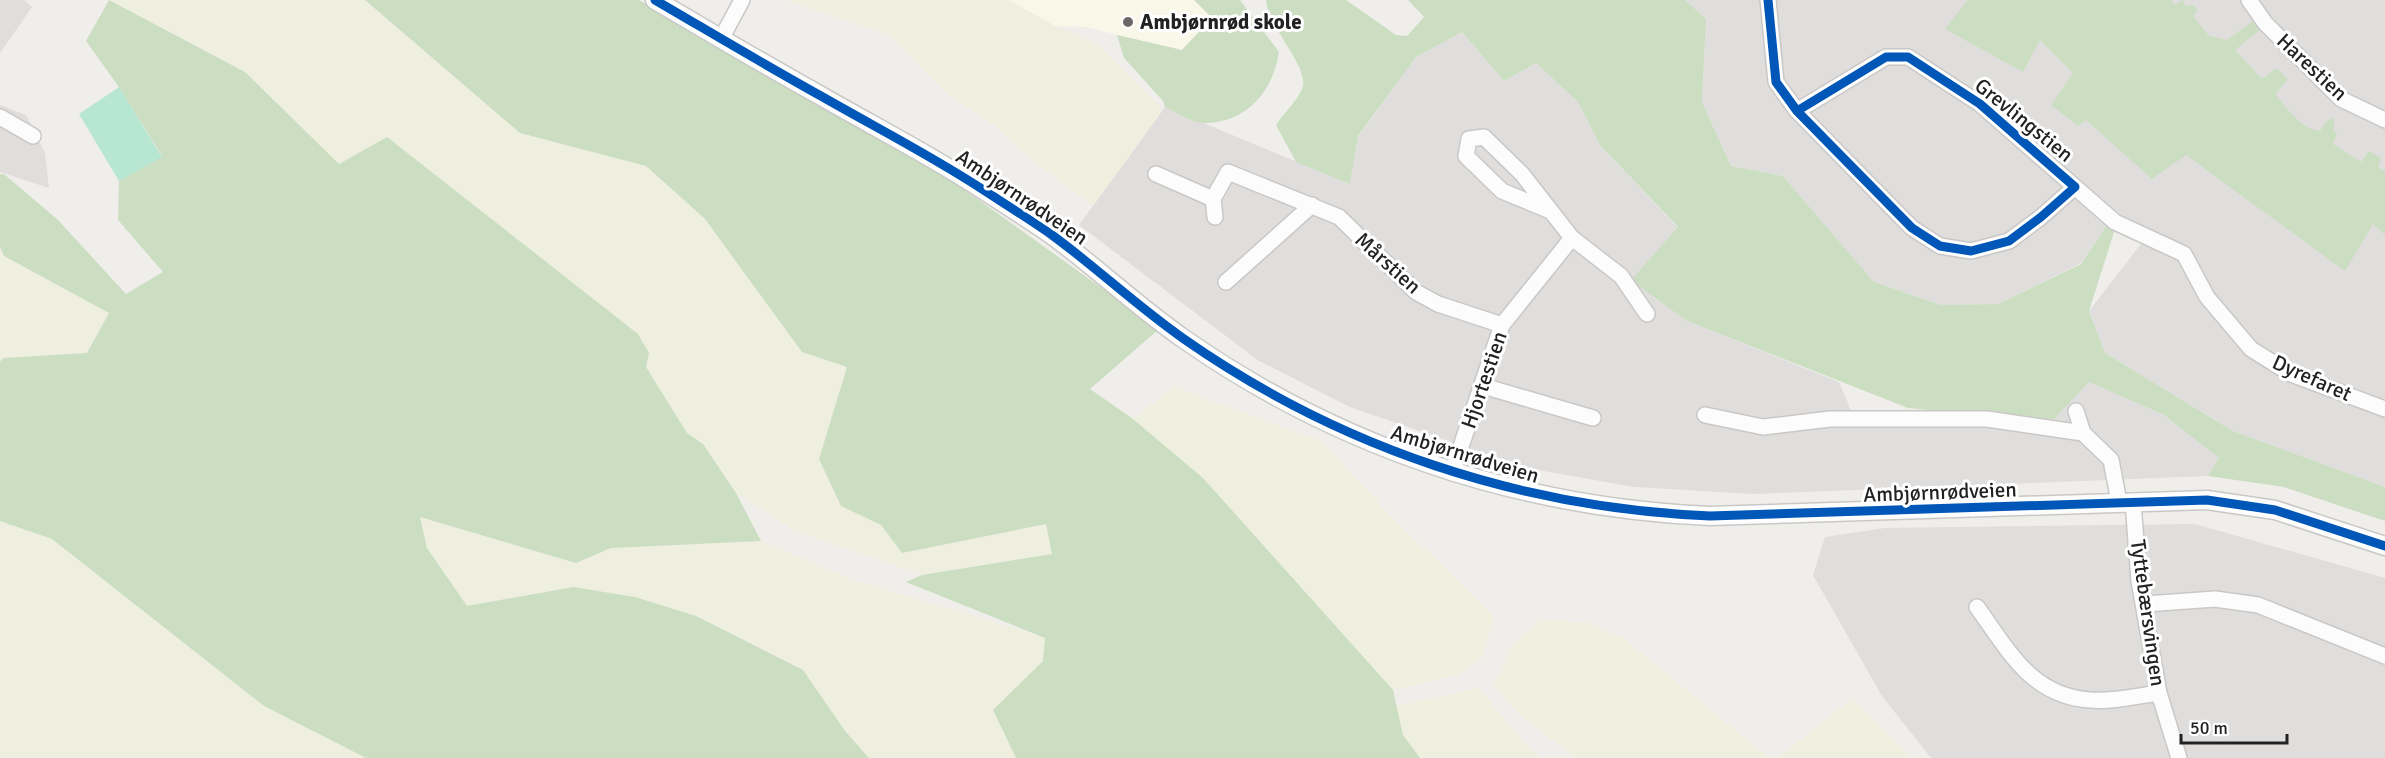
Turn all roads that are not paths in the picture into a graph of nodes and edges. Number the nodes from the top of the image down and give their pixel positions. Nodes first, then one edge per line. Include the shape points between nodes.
1 (655, 0) edge
2 (742, 0) edge
3 (1768, 0) edge
4 (2249, 0) edge
5 (721, 39) junction
6 (1797, 111) junction
7 (0, 117) edge
8 (2385, 120) edge
9 (33, 136) dead end
10 (1156, 174) dead end
11 (2075, 187) junction
12 (1213, 199) junction
13 (1312, 205) junction
14 (1548, 210) junction
15 (1215, 217) dead end
16 (2115, 222) joint
17 (1572, 238) junction
18 (1226, 282) dead end
19 (1647, 314) dead end
20 (1502, 325) junction
21 (1483, 386) junction
22 (2385, 409) edge
23 (2076, 411) dead end
24 (1705, 415) dead end
25 (1593, 418) dead end
26 (2083, 433) junction
27 (1452, 473) junction
28 (2126, 502) junction
29 (2385, 546) edge
30 (2145, 604) junction
31 (1977, 607) dead end
32 (2385, 656) edge
33 (2159, 693) junction
34 (2179, 758) edge

1 - 5 street, Ambjørnrødveien
2 - 5 street
3 - 6 street, Grevlingstien via 1776,82
4 - 8 street, Harestien via 2265,23 2342,99
5 - 27 street, Ambjørnrødveien via 981,188 1052,235 1181,337 1235,374 1359,438
6 - 11 street, Grevlingstien via 1886,57 1908,57 1980,104
6 - 11 street, Grevlingstien via 1912,228 1940,246 1971,251 2010,241
7 - 9 street
10 - 12 street
11 - 16 street, Grevlingstien
12 - 13 street, Mårstien via 1228,172
12 - 15 street
13 - 18 street
13 - 20 street, Mårstien via 1339,217 1416,292 1438,304
14 - 14 street via 1522,174 1484,137 1469,139 1466,156 1502,191
14 - 17 street
16 - 22 street, Dyrefaret via 2184,255 2207,297 2252,349 2291,374
17 - 19 street via 1621,276
17 - 20 street, Hjortestien
20 - 21 street, Hjortestien
21 - 25 street
21 - 27 street, Hjortestien
23 - 26 street
24 - 26 street via 1763,428 1830,419 1988,419
26 - 28 street via 2111,460
27 - 28 street, Ambjørnrødveien via 1536,495 1646,514 1710,516
28 - 29 street, Ambjørnrødveien via 2241,503 2311,520
28 - 30 street, Tyttebærsvingen
30 - 32 street via 2215,599 2258,605
30 - 33 street, Tyttebærsvingen
31 - 33 street via 2017,662 2044,688 2091,700
33 - 34 street, Tyttebærsvingen

